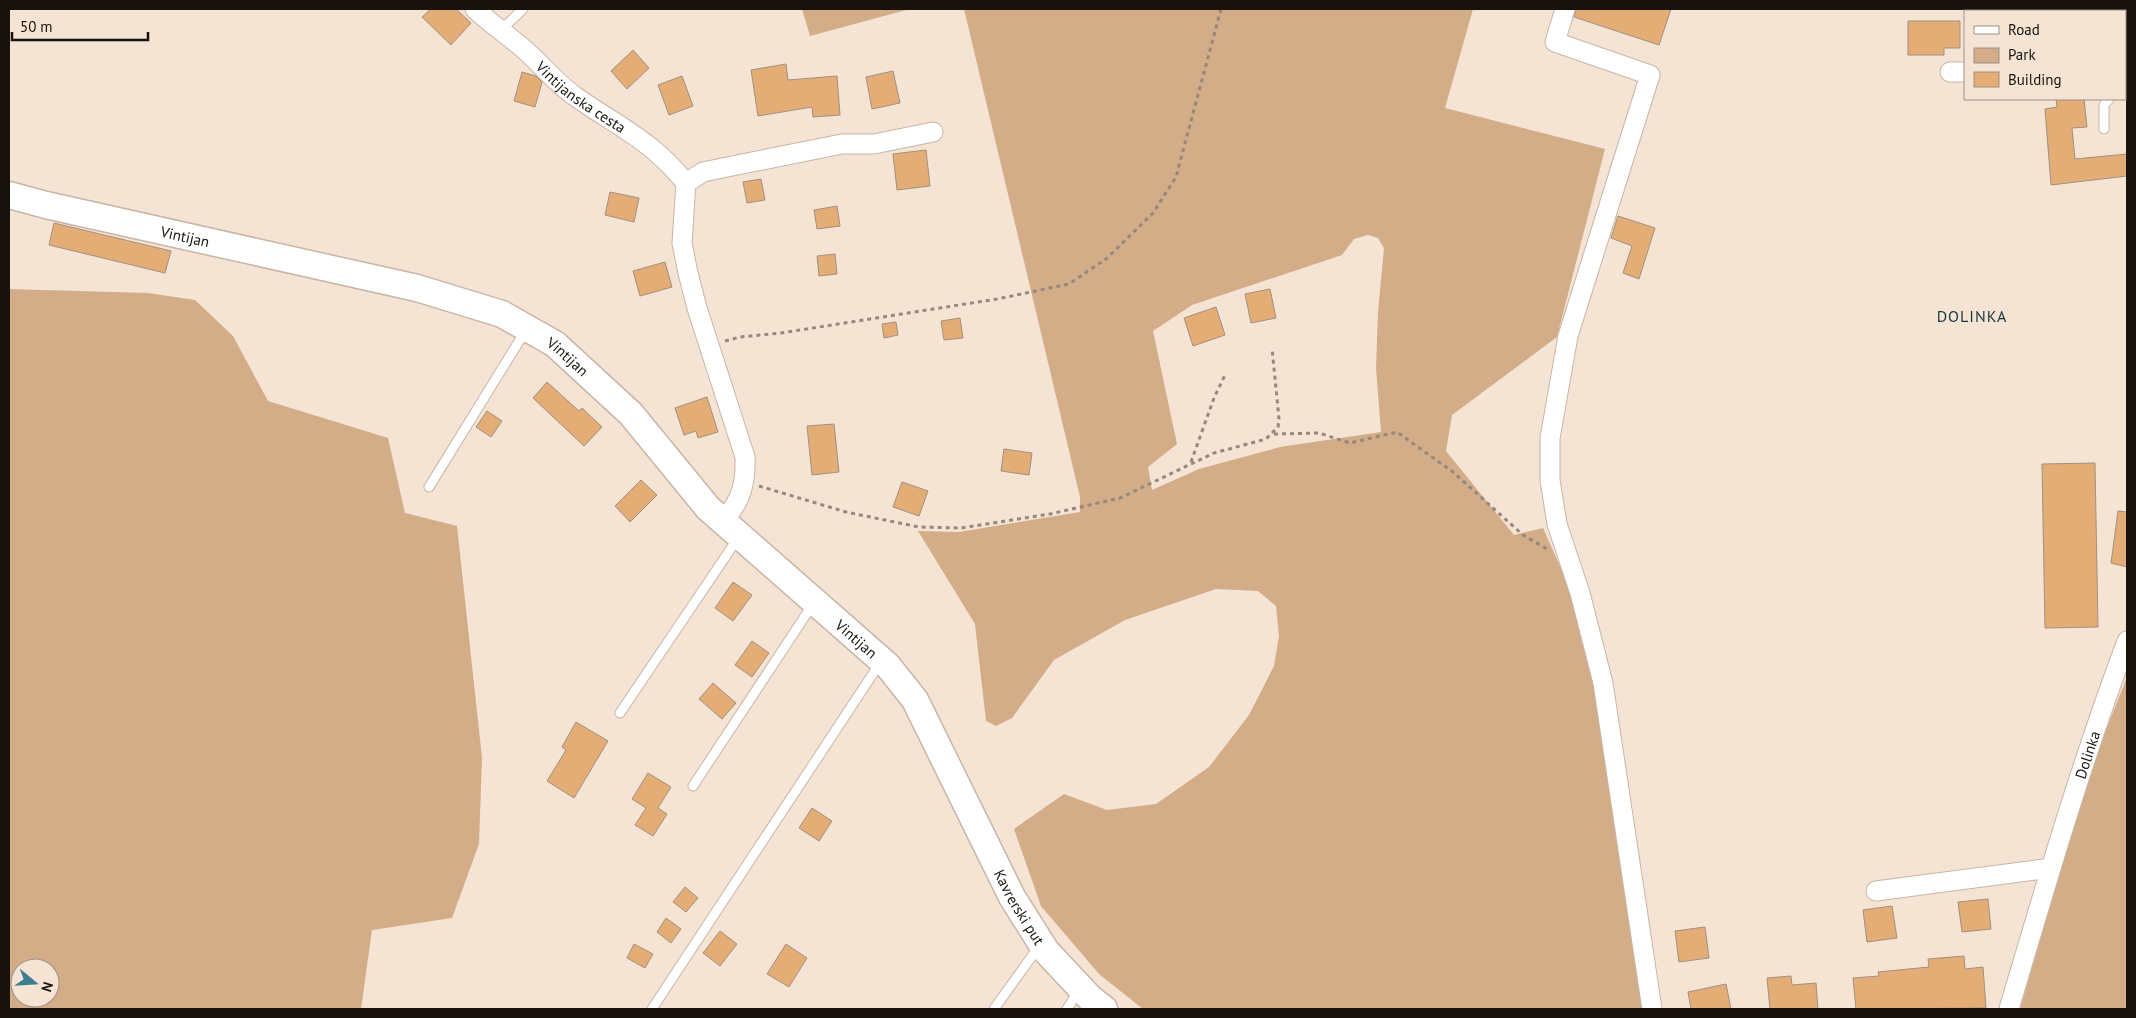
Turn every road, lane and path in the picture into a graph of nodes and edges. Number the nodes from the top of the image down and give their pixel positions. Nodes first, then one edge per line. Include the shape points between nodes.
1 (476, 9) edge
2 (522, 9) edge
3 (1221, 9) edge
4 (1565, 9) edge
5 (500, 31) junction
6 (2108, 100) edge
7 (2104, 129) dead end
8 (933, 132) dead end
9 (686, 183) junction
10 (9, 195) edge
11 (528, 328) junction
12 (711, 346) junction
13 (1272, 348) dead end
14 (1225, 375) dead end
15 (1273, 434) junction
16 (1190, 463) junction
17 (744, 482) junction
18 (429, 487) dead end
19 (731, 528) junction
20 (1571, 565) junction
21 (814, 602) junction
22 (2127, 641) edge
23 (881, 661) junction
24 (620, 713) dead end
25 (693, 786) dead end
26 (957, 787) joint
27 (2051, 868) junction
28 (1876, 891) dead end
29 (1041, 943) junction
30 (1074, 999) edge
31 (652, 1009) edge
32 (994, 1009) edge
33 (1104, 1009) edge
34 (1652, 1009) edge
35 (2009, 1009) edge

1 - 5 street, Vintijanska cesta
2 - 5 lane
3 - 12 path via 1176,177 1154,213 1106,259 1069,284 997,299 781,333 740,336
4 - 20 street via 1555,42 1650,75 1568,336 1550,438 1550,480 1556,515
5 - 9 street, Vintijanska cesta via 524,48 576,97 645,141
6 - 7 lane via 2104,105
8 - 9 street via 874,144 842,144 732,166 703,172
9 - 12 street via 682,243 697,308
10 - 11 main road, Vintijan via 417,288 502,314
11 - 18 lane
11 - 19 main road, Vintijan via 555,344 631,414 708,508
12 - 17 street via 745,457
13 - 15 path via 1279,418
14 - 16 path
15 - 16 path
15 - 20 path via 1319,433 1350,443 1397,432 1454,472 1523,534
16 - 17 path via 1144,488 1091,506 984,525 940,529 846,512
17 - 19 street
19 - 21 main road, Vintijan
19 - 24 lane
20 - 34 street via 1603,683
21 - 23 main road, Vintijan
21 - 25 lane
22 - 27 street, Dolinka via 2094,728
23 - 26 main road, Vintijan via 915,700
23 - 31 lane
26 - 29 main road, Kavrerski put via 1012,897
27 - 28 street
27 - 35 street, Dolinka
29 - 30 main road, Kavrerski put
29 - 32 lane
30 - 33 main road, Kavrerski put

